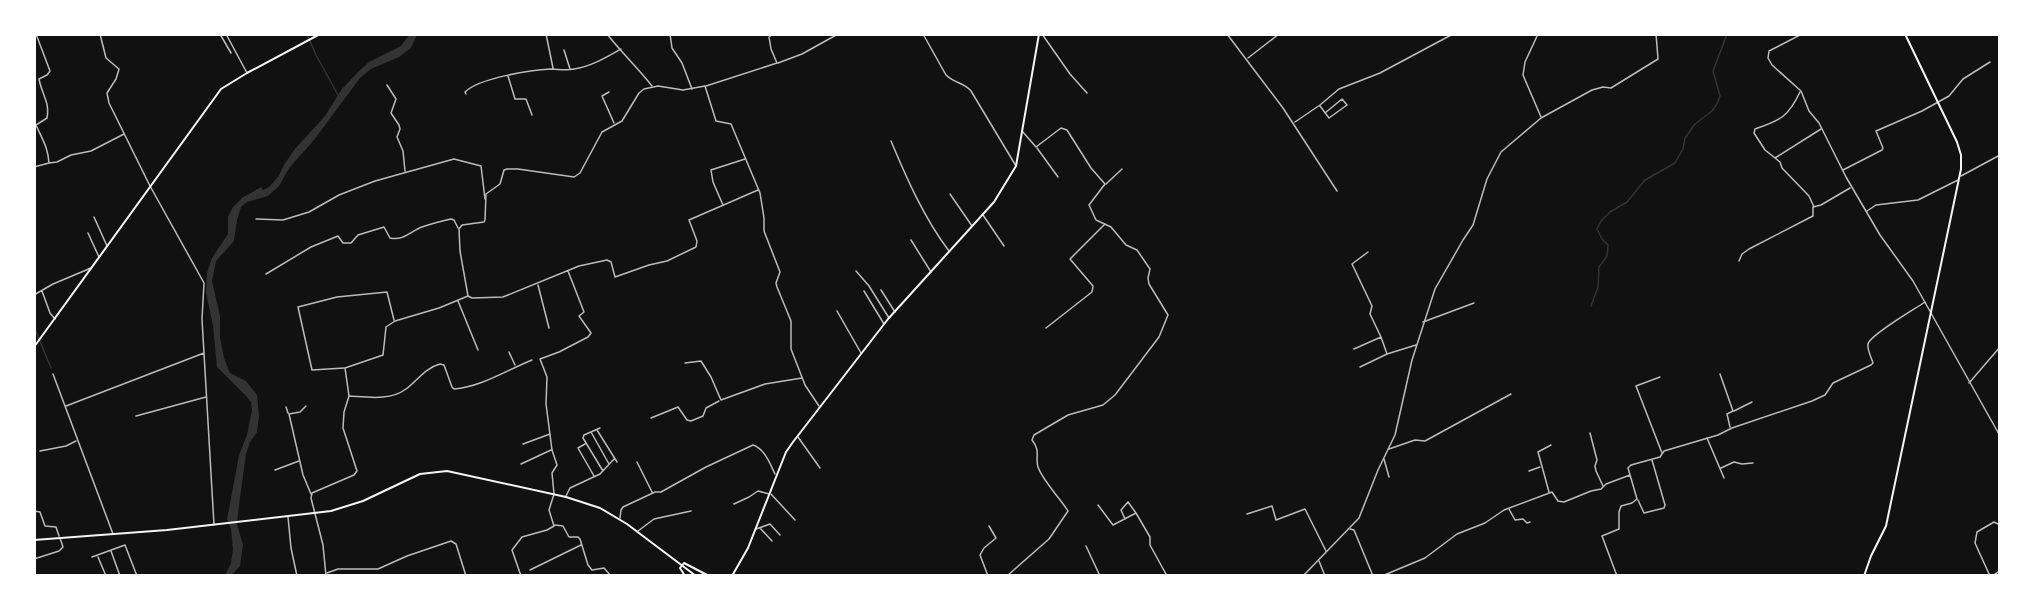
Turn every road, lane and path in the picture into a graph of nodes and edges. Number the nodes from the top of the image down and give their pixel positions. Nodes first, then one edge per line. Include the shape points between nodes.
1 (36, 34) edge
2 (100, 34) edge
3 (220, 34) edge
4 (226, 34) edge
5 (320, 34) edge
6 (546, 34) edge
7 (607, 34) edge
8 (670, 34) edge
9 (773, 34) edge
10 (838, 34) edge
11 (923, 34) edge
12 (1041, 34) edge
13 (1227, 34) edge
14 (1279, 34) edge
15 (1453, 34) edge
16 (1538, 34) edge
17 (1656, 34) edge
18 (1802, 34) edge
19 (1905, 34) edge
20 (621, 49) junction
21 (564, 50) dead end
22 (231, 53) dead end
23 (1247, 59) junction
24 (1990, 62) dead end
25 (777, 63) junction
26 (553, 69) junction
27 (570, 70) junction
28 (247, 73) junction
29 (508, 76) junction
30 (39, 79) junction
31 (34, 80) edge
32 (387, 85) dead end
33 (653, 86) junction
34 (705, 86) junction
35 (692, 89) junction
36 (1801, 91) junction
37 (609, 92) dead end
38 (1087, 93) dead end
39 (466, 94) dead end
40 (1938, 102) junction
41 (1320, 105) junction
42 (1325, 113) junction
43 (532, 115) dead end
44 (1541, 118) junction
45 (1293, 123) junction
46 (615, 124) junction
47 (1822, 129) junction
48 (1022, 131) junction
49 (125, 134) junction
50 (891, 141) dead end
51 (1036, 147) junction
52 (2000, 155) edge
53 (1775, 158) junction
54 (746, 159) junction
55 (50, 163) junction
56 (1016, 166) junction
57 (34, 168) edge
58 (1122, 169) dead end
59 (1842, 170) junction
60 (406, 172) junction
61 (1058, 177) dead end
62 (1959, 178) junction
63 (1105, 184) junction
64 (150, 186) junction
65 (1852, 187) junction
66 (759, 190) junction
67 (1337, 191) dead end
68 (950, 194) dead end
69 (485, 200) junction
70 (723, 206) junction
71 (1814, 207) junction
72 (1867, 211) junction
73 (983, 215) junction
74 (94, 217) dead end
75 (256, 219) dead end
76 (1106, 224) junction
77 (972, 226) junction
78 (459, 229) junction
79 (88, 233) dead end
80 (911, 240) dead end
81 (107, 246) junction
82 (1005, 246) dead end
83 (949, 251) junction
84 (1368, 252) dead end
85 (99, 258) junction
86 (1739, 261) dead end
87 (92, 268) junction
88 (568, 271) junction
89 (856, 271) dead end
90 (931, 273) junction
91 (266, 274) dead end
92 (537, 284) junction
93 (42, 290) junction
94 (881, 290) dead end
95 (864, 291) dead end
96 (34, 295) edge
97 (468, 296) junction
98 (458, 300) junction
99 (1925, 302) junction
100 (1474, 303) dead end
101 (837, 311) dead end
102 (895, 312) junction
103 (1931, 312) junction
104 (889, 318) junction
105 (55, 319) junction
106 (394, 321) junction
107 (1424, 322) junction
108 (884, 324) junction
109 (549, 328) dead end
110 (1046, 328) dead end
111 (1381, 337) junction
112 (1416, 345) junction
113 (34, 347) edge
114 (2000, 347) edge
115 (1354, 349) dead end
116 (477, 350) dead end
117 (205, 352) junction
118 (509, 352) dead end
119 (862, 354) junction
120 (1387, 354) junction
121 (532, 360) dead end
122 (685, 363) dead end
123 (515, 366) junction
124 (1360, 367) dead end
125 (345, 368) junction
126 (53, 374) dead end
127 (1720, 374) dead end
128 (1660, 377) dead end
129 (802, 378) junction
130 (1969, 383) junction
131 (1510, 394) dead end
132 (349, 396) junction
133 (206, 397) junction
134 (721, 400) junction
135 (1752, 402) dead end
136 (65, 406) junction
137 (306, 406) dead end
138 (286, 407) dead end
139 (820, 408) junction
140 (1733, 411) junction
141 (289, 414) junction
142 (136, 416) dead end
143 (651, 418) dead end
144 (1731, 429) junction
145 (591, 432) junction
146 (1590, 433) dead end
147 (550, 434) junction
148 (2000, 436) edge
149 (797, 437) junction
150 (1707, 438) junction
151 (77, 440) junction
152 (608, 441) dead end
153 (586, 443) junction
154 (605, 443) junction
155 (523, 444) dead end
156 (1551, 445) dead end
157 (552, 450) junction
158 (1388, 450) junction
159 (40, 451) dead end
160 (1662, 454) junction
161 (614, 459) junction
162 (1383, 459) junction
163 (1652, 459) junction
164 (300, 461) junction
165 (617, 462) dead end
166 (636, 462) dead end
167 (1753, 463) dead end
168 (521, 464) dead end
169 (610, 465) junction
170 (1541, 466) junction
171 (820, 468) dead end
172 (1720, 469) junction
173 (275, 470) dead end
174 (1529, 471) dead end
175 (603, 472) junction
176 (1631, 475) junction
177 (594, 476) junction
178 (777, 477) junction
179 (1389, 477) dead end
180 (1724, 478) dead end
181 (1604, 486) junction
182 (653, 493) junction
183 (1549, 493) junction
184 (554, 494) junction
185 (770, 494) junction
186 (311, 495) junction
187 (566, 497) junction
188 (1637, 499) junction
189 (734, 504) dead end
190 (1098, 505) dead end
191 (1509, 508) junction
192 (34, 511) edge
193 (691, 511) dead end
194 (316, 513) junction
195 (1136, 513) junction
196 (1247, 514) dead end
197 (288, 516) junction
198 (620, 519) junction
199 (1125, 519) junction
200 (795, 520) dead end
201 (1530, 522) dead end
202 (214, 525) junction
203 (554, 525) junction
204 (2000, 525) edge
205 (989, 526) dead end
206 (760, 528) junction
207 (1349, 529) junction
208 (755, 530) junction
209 (637, 532) junction
210 (113, 535) junction
211 (780, 535) dead end
212 (59, 538) junction
213 (34, 540) edge
214 (772, 541) dead end
215 (582, 544) junction
216 (1086, 546) dead end
217 (110, 550) junction
218 (1326, 552) junction
219 (97, 555) junction
220 (92, 557) dead end
221 (34, 560) edge
222 (1318, 560) junction
223 (681, 565) junction
224 (1310, 569) junction
225 (530, 570) dead end
226 (2000, 571) edge
227 (326, 574) edge
228 (106, 576) edge
229 (120, 576) edge
230 (137, 576) edge
231 (297, 576) edge
232 (466, 576) edge
233 (521, 576) edge
234 (611, 576) edge
235 (685, 576) edge
236 (696, 576) edge
237 (709, 576) edge
238 (732, 576) edge
239 (988, 576) edge
240 (1007, 576) edge
241 (1100, 576) edge
242 (1167, 576) edge
243 (1303, 576) edge
244 (1312, 576) edge
245 (1325, 576) edge
246 (1373, 576) edge
247 (1382, 576) edge
248 (1617, 576) edge
249 (1864, 576) edge
250 (1991, 576) edge

1 - 30 street via 50,71
2 - 49 street via 106,58 119,69 106,93
3 - 22 street
4 - 28 street
5 - 28 main road
6 - 26 street
7 - 20 street
8 - 35 street via 672,48
9 - 25 street via 769,37
10 - 25 street
11 - 56 street via 946,75 971,91
12 - 38 street
12 - 48 main road
13 - 23 street
14 - 23 street
15 - 41 street via 1380,73 1339,89
16 - 44 street via 1523,75
17 - 44 street via 1658,59 1611,88 1592,90
18 - 36 street via 1769,51 1768,58
19 - 40 main road
20 - 27 street
20 - 33 street
21 - 27 street
23 - 45 street
24 - 40 street
25 - 34 street
26 - 27 street
26 - 29 street
28 - 64 main road via 221,89
29 - 39 street via 472,86
29 - 43 street via 515,99 526,99
30 - 31 street
30 - 55 street via 49,108 47,118 36,125 39,138 48,148
32 - 60 street via 396,99 391,112 400,129 397,137
33 - 35 street
33 - 46 street via 639,93 626,117
34 - 35 street
34 - 54 street via 716,121 731,124
36 - 47 street
36 - 53 street via 1789,113 1755,129 1765,150
37 - 46 street via 602,96
40 - 59 street via 1876,130 1882,150
40 - 62 main road via 1959,148
41 - 42 street
41 - 45 street
42 - 42 street via 1329,118 1347,105 1342,99
44 - 107 street via 1501,152 1487,178 1473,225 1435,289
45 - 67 street
46 - 69 street via 602,132 574,177 507,169
47 - 53 street
47 - 59 street
48 - 51 street
48 - 56 main road
49 - 55 street via 90,151
49 - 64 street
50 - 83 street via 910,184
51 - 61 street
51 - 63 street via 1064,128
52 - 62 street
53 - 71 street
54 - 66 street
54 - 70 street via 711,170
55 - 57 street
56 - 73 main road
58 - 63 street
59 - 65 street
60 - 69 street via 454,159 482,165
60 - 75 street via 352,190 309,212 283,220
62 - 72 street via 1918,200 1876,205
62 - 103 main road
63 - 76 street via 1089,205 1096,220
64 - 81 main road
64 - 117 street via 204,283
65 - 71 street
65 - 72 street
66 - 70 street
66 - 129 street via 764,231 780,272 776,283 791,321 791,349
68 - 77 street
69 - 78 street via 484,222 462,225
70 - 88 street via 689,220 696,247 667,261 617,277 607,260
71 - 86 street via 1813,216 1749,249
72 - 99 street
73 - 77 main road
73 - 82 street
74 - 81 street
76 - 110 street via 1070,259 1093,286 1092,292
76 - 240 street via 1126,245 1137,250 1150,269 1149,284 1168,315 1159,336 1115,395 1103,405 1068,416 1034,435 1038,466 1068,511 1049,539
77 - 83 main road
78 - 91 street via 453,219 396,238 390,237 384,226 358,235 351,243 343,243 338,236
78 - 97 street
79 - 85 street
80 - 90 street
81 - 85 main road
83 - 90 main road
84 - 111 street via 1352,264 1372,306 1370,314
85 - 87 main road
87 - 93 street
87 - 105 main road
88 - 92 street
88 - 147 street via 584,312 579,316 591,333 588,338 540,359 548,386
89 - 104 street
90 - 102 main road
92 - 97 street via 503,297
92 - 109 street
93 - 96 street
93 - 105 street
94 - 102 street
95 - 108 street
97 - 98 street
98 - 106 street
98 - 116 street
99 - 103 street
99 - 144 street via 1870,341 1873,363 1865,369 1833,382 1825,395 1812,401
100 - 107 street
101 - 119 street
102 - 104 main road
103 - 130 street
103 - 249 main road via 1886,526
104 - 108 main road
105 - 113 main road
106 - 125 street via 387,327 383,355
106 - 125 street via 387,292 298,306 312,370
107 - 112 street
108 - 119 main road
111 - 115 street
111 - 120 street
112 - 120 street
112 - 158 street
114 - 130 street
117 - 133 street
117 - 136 street
118 - 123 street
119 - 139 main road
120 - 124 street
121 - 123 street
122 - 134 street via 701,361
123 - 132 street via 454,389 444,365 440,364 401,392 371,399
125 - 132 street
126 - 136 street
127 - 140 street
128 - 160 street via 1636,386
129 - 134 street via 765,384
129 - 139 street
130 - 148 street
131 - 158 street via 1425,441 1415,440
132 - 186 street via 343,428 357,471
133 - 142 street
133 - 202 street
134 - 143 street via 691,421 678,407
135 - 140 street
136 - 151 street
137 - 141 street
138 - 141 street
139 - 149 main road
140 - 144 street via 1727,414
141 - 164 street
144 - 150 street
145 - 153 street via 583,437
145 - 154 street via 598,428
145 - 169 street
146 - 181 street via 1596,471
147 - 155 street
147 - 157 street
149 - 171 street
149 - 178 main road via 786,452
150 - 160 street
150 - 172 street
151 - 159 street
151 - 210 street
152 - 154 street
153 - 175 street
153 - 177 street via 578,448
154 - 161 street
156 - 170 street via 1538,452
157 - 168 street
157 - 184 street via 557,465 552,473
158 - 162 street
160 - 163 street
161 - 165 street
161 - 169 street
162 - 179 street
162 - 207 street via 1359,518
163 - 176 street via 1631,465
163 - 188 street via 1664,508 1644,513
164 - 173 street
164 - 186 street
166 - 182 street
167 - 172 street via 1734,462
169 - 175 street
170 - 174 street
170 - 183 street
172 - 180 street
175 - 177 street
176 - 181 street
176 - 188 street
177 - 187 street via 570,488
178 - 182 street via 762,451 753,445
178 - 185 main road
181 - 183 street via 1564,502
182 - 198 street via 623,507
183 - 191 street
184 - 187 main road
184 - 194 main road via 438,471 412,477 354,505
184 - 203 street via 549,510
185 - 189 street via 758,491
185 - 200 street
185 - 208 main road
186 - 194 street
187 - 198 main road
188 - 248 street via 1621,506 1619,529 1602,536
190 - 199 street via 1113,525
191 - 201 street via 1515,520
191 - 247 street via 1457,534 1425,558
192 - 212 street via 40,512 45,526 56,527
193 - 209 street via 654,519
194 - 197 main road
194 - 227 street
195 - 199 street
195 - 199 street via 1128,502 1121,510
195 - 242 street
196 - 218 street via 1272,506 1276,520 1305,509
197 - 202 main road
197 - 231 street
198 - 209 main road
202 - 210 main road
203 - 215 street via 563,526 569,537 578,537
203 - 233 street via 522,537 512,550
204 - 250 street via 1994,522 1977,532 1975,543
205 - 239 street via 996,538 980,555
206 - 208 street
206 - 211 street via 770,524
206 - 214 street
207 - 218 street
207 - 246 street via 1354,531
208 - 238 main road
209 - 223 main road
210 - 212 main road
212 - 213 main road
212 - 221 street via 62,549
215 - 225 street
215 - 234 street via 592,570 606,568
216 - 241 street
217 - 219 street
217 - 229 street
217 - 230 street via 125,545
218 - 222 street
219 - 220 street
219 - 228 street
222 - 224 street
222 - 245 street
223 - 235 main road
223 - 236 main road
223 - 237 main road
224 - 243 street
224 - 244 street
226 - 250 street
227 - 232 street via 338,569 378,569 451,541 456,544

